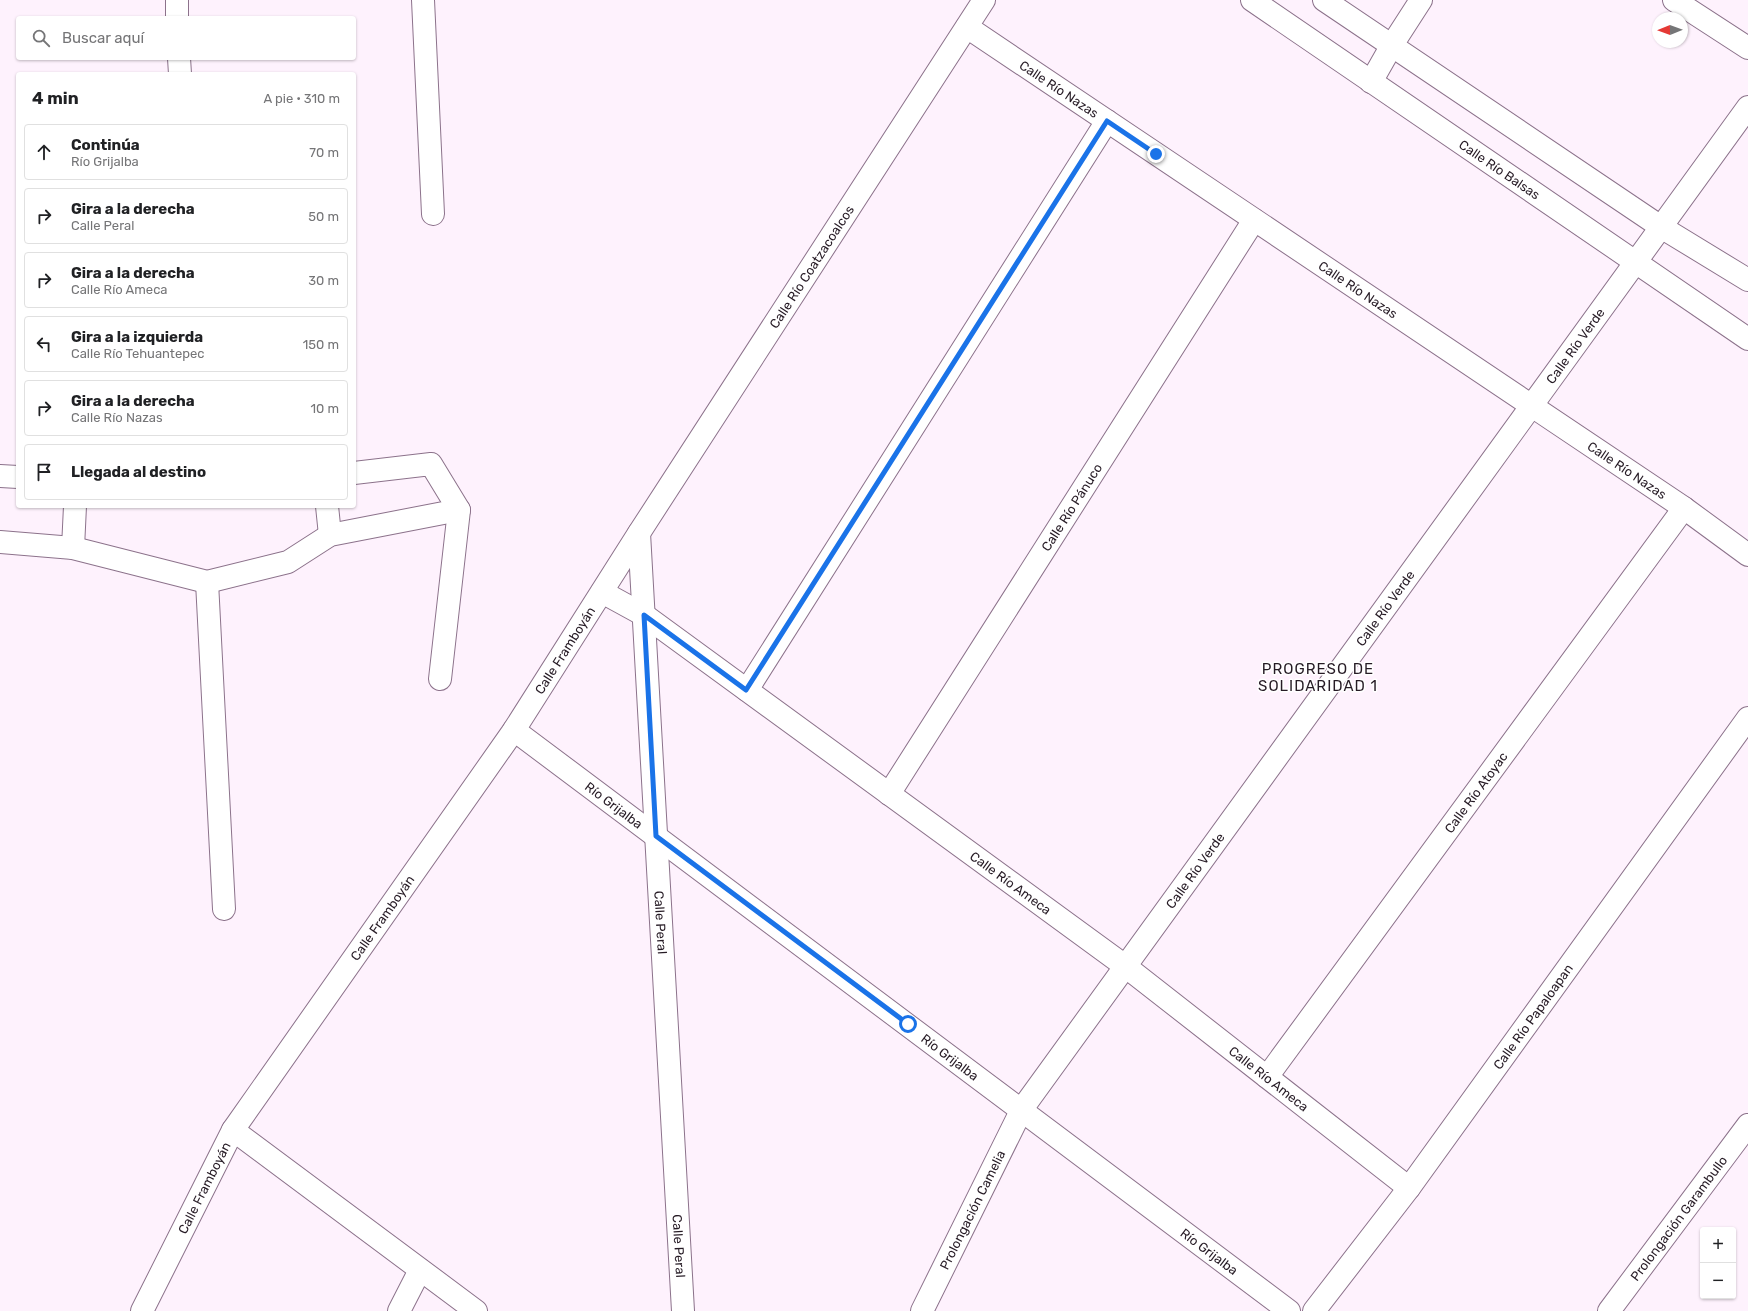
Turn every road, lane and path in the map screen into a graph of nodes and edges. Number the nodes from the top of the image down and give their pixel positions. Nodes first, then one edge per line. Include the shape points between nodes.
1 (177, 0) edge
2 (423, 0) edge
3 (984, 0) edge
4 (1252, 0) edge
5 (1324, 0) edge
6 (1421, 0) edge
7 (1674, 0) edge
8 (177, 16) edge
9 (967, 27) junction
10 (1392, 45) junction
11 (1748, 48) edge
12 (179, 60) edge
13 (180, 72) edge
14 (1371, 82) junction
15 (1748, 107) edge
16 (1107, 121) junction
17 (433, 214) dead end
18 (1254, 220) junction
19 (1661, 226) junction
20 (1634, 263) junction
21 (1748, 280) edge
22 (1748, 339) edge
23 (1531, 406) junction
24 (356, 473) edge
25 (0, 476) edge
26 (16, 477) edge
27 (75, 508) edge
28 (327, 508) edge
29 (1684, 508) junction
30 (459, 510) junction
31 (639, 533) junction
32 (330, 536) junction
33 (0, 542) edge
34 (73, 548) junction
35 (1748, 555) edge
36 (207, 582) junction
37 (602, 592) junction
38 (644, 615) junction
39 (440, 680) dead end
40 (746, 690) junction
41 (1748, 718) edge
42 (514, 730) junction
43 (889, 794) junction
44 (656, 836) junction
45 (224, 909) dead end
46 (1125, 966) junction
47 (1267, 1077) junction
48 (1022, 1109) junction
49 (1748, 1124) edge
50 (233, 1130) junction
51 (1409, 1188) junction
52 (420, 1270) junction
53 (142, 1311) edge
54 (399, 1311) edge
55 (476, 1311) edge
56 (683, 1311) edge
57 (922, 1311) edge
58 (1290, 1311) edge
59 (1314, 1311) edge
60 (1609, 1311) edge

1 - 8 street
2 - 17 street
3 - 9 street, Calle Río Coatzacoalcos
4 - 14 street, Calle Río Balsas
5 - 10 street
6 - 10 street
7 - 11 street
9 - 16 street, Calle Río Nazas
9 - 31 street, Calle Río Coatzacoalcos
10 - 14 street
10 - 19 street
12 - 13 street
14 - 20 street, Calle Río Balsas
15 - 19 street, Calle Río Verde
16 - 18 street, Calle Río Nazas
16 - 40 street
18 - 23 street, Calle Río Nazas
18 - 43 street, Calle Río Pánuco
19 - 20 street, Calle Río Verde
19 - 21 street
20 - 22 street, Calle Río Balsas
20 - 23 street, Calle Río Verde
23 - 29 street, Calle Río Nazas
23 - 46 street, Calle Río Verde
24 - 30 street via 431,464
25 - 26 street
27 - 34 street
28 - 32 street
29 - 35 street, Calle Río Nazas
29 - 47 street, Calle Río Atoyac
30 - 32 street
30 - 39 street
31 - 37 street, Calle Framboyán
31 - 38 street, Calle Peral
32 - 36 street via 288,562
33 - 34 street
34 - 36 street
36 - 45 street
37 - 38 street, Calle Río Ameca
37 - 42 street, Calle Framboyán
38 - 40 street, Calle Río Ameca
38 - 44 street, Calle Peral
40 - 43 street, Calle Río Ameca
41 - 51 street, Calle Río Papaloapan
42 - 44 street, Río Grijalba
42 - 50 street, Calle Framboyán
43 - 46 street, Calle Río Ameca
44 - 48 street, Río Grijalba
44 - 56 street, Calle Peral
46 - 47 street, Calle Río Ameca
46 - 48 street, Calle Río Verde
47 - 51 street, Calle Río Ameca
48 - 57 street, Prolongación Camelia
48 - 58 street, Río Grijalba
49 - 60 street, Prolongación Garambullo
50 - 52 street
50 - 53 street, Calle Framboyán
51 - 59 street, Calle Río Papaloapan
52 - 54 street
52 - 55 street

